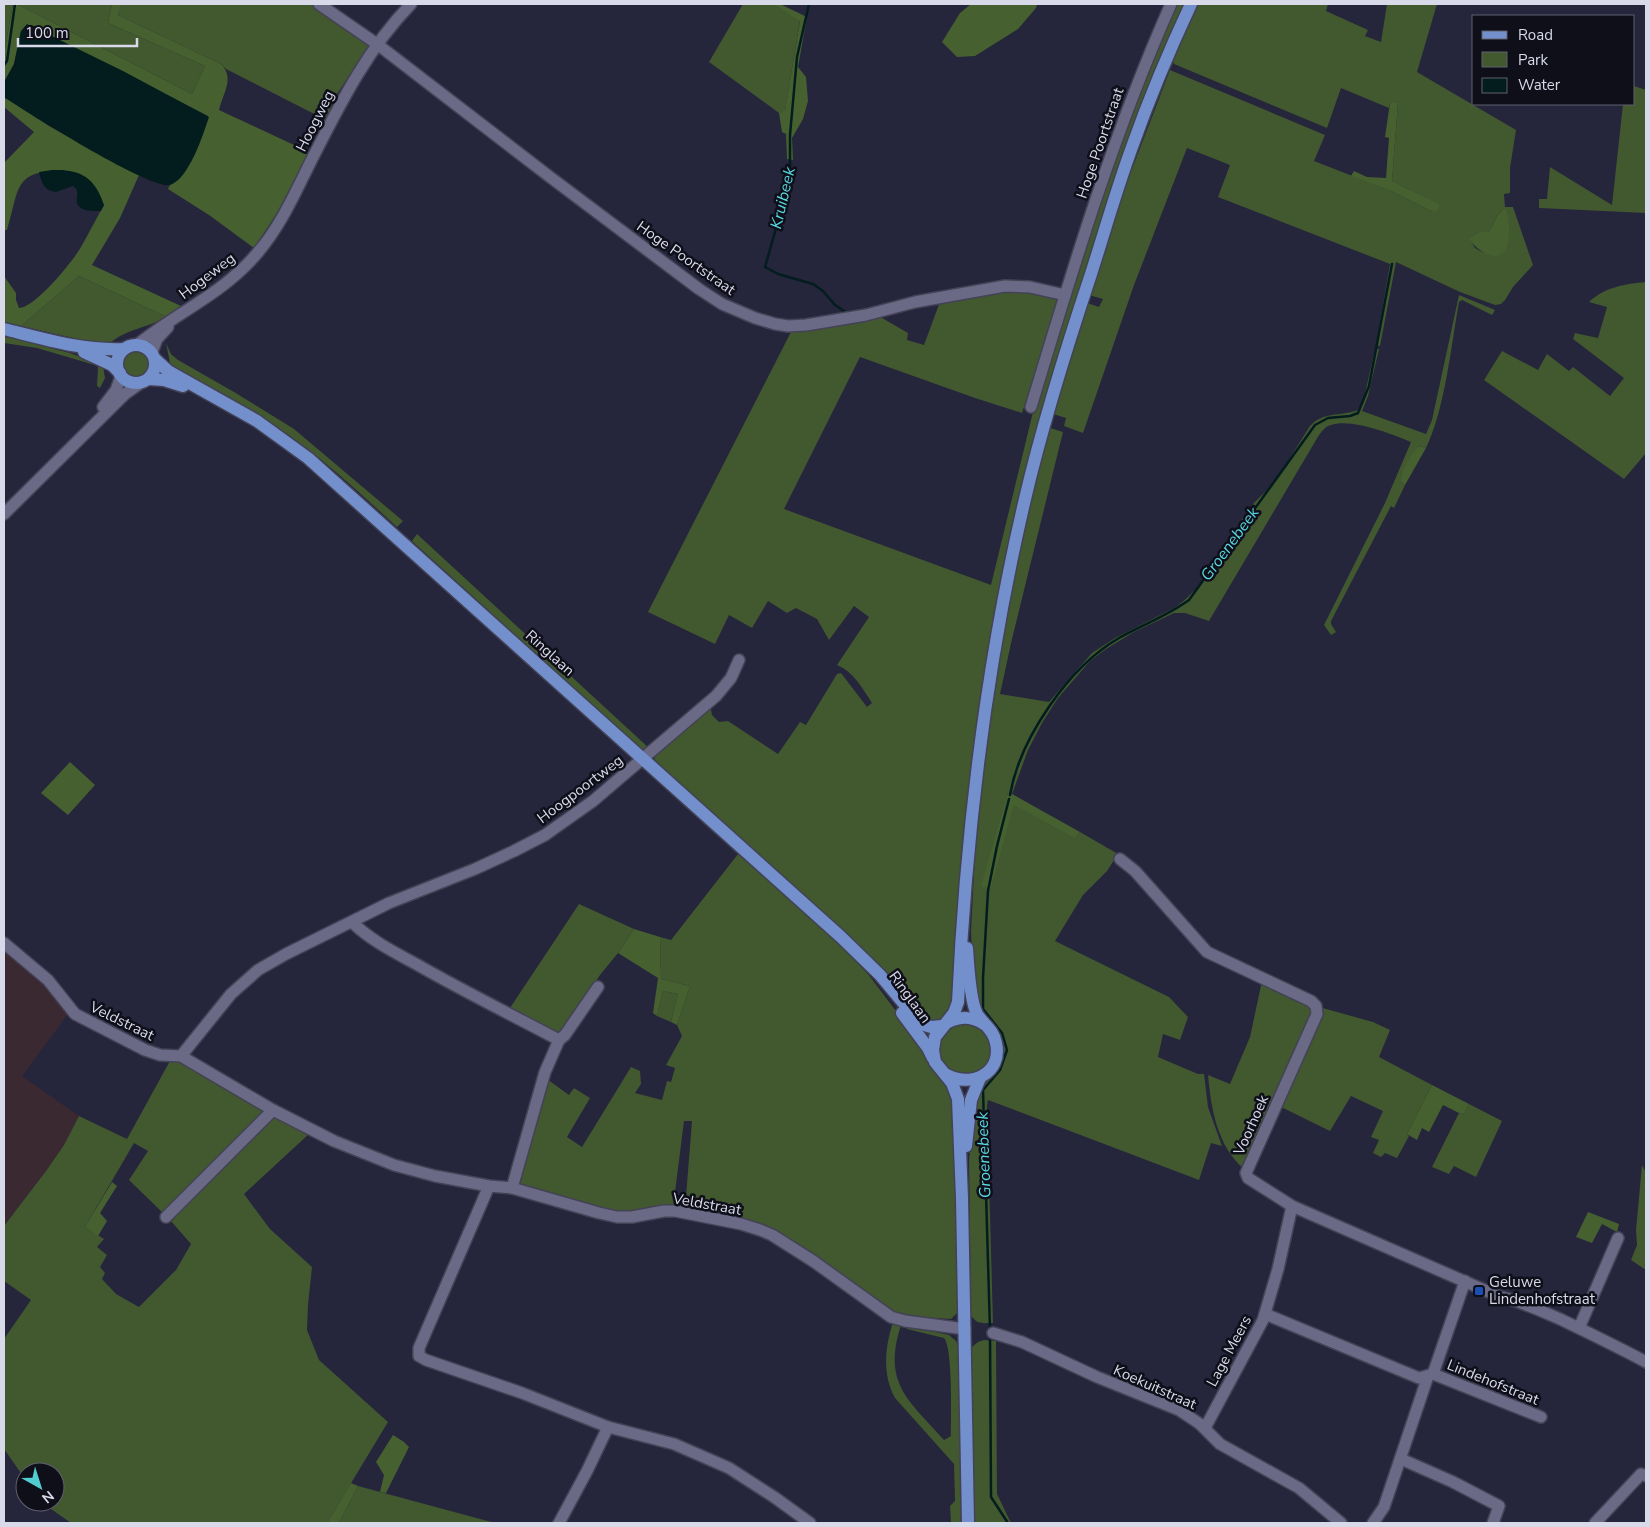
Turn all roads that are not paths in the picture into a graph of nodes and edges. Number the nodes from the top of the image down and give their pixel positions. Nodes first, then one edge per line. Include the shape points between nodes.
1 (319, 4) edge
2 (411, 4) edge
3 (1171, 4) edge
4 (1191, 4) edge
5 (377, 44) junction
6 (253, 258) joint
7 (1065, 295) junction
8 (178, 317) junction
9 (4, 329) edge
10 (63, 344) junction
11 (137, 345) junction
12 (124, 349) junction
13 (154, 356) junction
14 (120, 375) junction
15 (145, 381) junction
16 (209, 394) junction
17 (1031, 407) dead end
18 (76, 442) junction
19 (4, 514) edge
20 (739, 660) dead end
21 (643, 759) junction
22 (1120, 859) dead end
23 (964, 903) junction
24 (352, 922) junction
25 (4, 944) edge
26 (857, 953) junction
27 (598, 987) dead end
28 (945, 1024) junction
29 (986, 1025) junction
30 (559, 1040) junction
31 (182, 1056) junction
32 (935, 1062) junction
33 (943, 1073) junction
34 (980, 1078) junction
35 (272, 1110) junction
36 (489, 1186) junction
37 (512, 1188) junction
38 (962, 1198) junction
39 (1292, 1206) junction
40 (166, 1218) dead end
41 (1618, 1238) dead end
42 (1465, 1281) junction
43 (1265, 1314) junction
44 (1579, 1328) junction
45 (964, 1329) junction
46 (993, 1333) dead end
47 (1359, 1354) joint
48 (1646, 1362) edge
49 (1431, 1375) junction
50 (1541, 1417) dead end
51 (608, 1427) junction
52 (1204, 1428) junction
53 (1401, 1459) junction
54 (1646, 1476) edge
55 (559, 1523) edge
56 (810, 1523) edge
57 (968, 1523) edge
58 (1341, 1523) edge
59 (1373, 1523) edge
60 (1493, 1523) edge
61 (1595, 1523) edge

1 - 5 street, Hoge Poortstraat
2 - 5 street, Hoogweg
3 - 7 street, Hoge Poortstraat via 1116,139
4 - 23 main road via 1132,146 1057,381 1025,498 994,651 975,780
5 - 6 street, Hoogweg via 340,104 282,219
5 - 7 street, Hoge Poortstraat via 699,289 722,304 754,318 775,324 806,325 1006,286 1030,287
6 - 8 street, Hogeweg via 227,283
7 - 17 street, Hoge Poortstraat
8 - 11 street, Hogeweg
8 - 13 street, Hogeweg via 157,339
9 - 10 main road, Ringlaan
10 - 12 main road, Ringlaan
10 - 14 main road, Ringlaan via 112,365
11 - 12 main road, Ringlaan
11 - 13 main road, Ringlaan
12 - 14 main road via 117,365
13 - 15 main road via 156,367
13 - 16 main road, Ringlaan via 168,371
14 - 15 main road, Ringlaan via 131,382
14 - 18 street via 116,390
15 - 16 main road, Ringlaan via 164,380
15 - 18 street via 125,394
16 - 21 main road, Ringlaan via 264,426 308,458
18 - 19 street
20 - 21 street, Hoogpoortweg via 731,678 716,696
21 - 24 street, Hoogpoortweg via 545,835 514,852 389,903
21 - 26 main road, Ringlaan
22 - 39 street, Voorhoek via 1135,870 1207,952 1316,1006 1317,1014 1246,1173 1248,1178
23 - 28 main road via 958,1002
23 - 29 main road via 970,984 976,1012
24 - 30 street via 360,931 452,985
24 - 31 street, Hoogpoortweg via 276,959 248,978 219,1008
25 - 31 street, Veldstraat via 48,980 75,1014 145,1050 160,1055
26 - 28 main road, Ringlaan via 921,1024 931,1027
26 - 32 main road, Ringlaan
27 - 30 street via 566,1035
28 - 29 main road via 968,1017
28 - 32 main road via 935,1037
29 - 34 main road via 995,1039 997,1055 993,1065
30 - 37 street via 545,1072
31 - 35 street, Veldstraat
32 - 33 main road
33 - 34 main road via 965,1081
33 - 38 main road via 955,1087 958,1099
34 - 38 main road via 971,1100
35 - 36 street, Veldstraat via 334,1141 394,1165
35 - 40 street
36 - 37 street, Veldstraat
36 - 51 street via 419,1348 419,1356
37 - 45 street, Veldstraat via 617,1216 675,1211 741,1224 772,1235 897,1320
38 - 45 main road
39 - 42 street, Voorhoek
39 - 43 street, Lage Meers
41 - 44 street
42 - 44 street, Voorhoek
42 - 49 street, Lindehofstraat
43 - 47 street, Lage Meers
43 - 52 street, Lage Meers
44 - 48 street, Voorhoek
45 - 57 main road
46 - 52 street, Koekuitstraat via 1022,1342 1180,1410
47 - 49 street, Lindehofstraat via 1419,1378
49 - 50 street, Lindehofstraat
49 - 53 street, Lindehofstraat
51 - 55 street
51 - 56 street via 674,1444 729,1468
52 - 58 street, Koekuitstraat via 1220,1444 1299,1488
53 - 59 street, Lindehofstraat via 1384,1507
53 - 60 street via 1499,1506
54 - 61 street via 1640,1474

